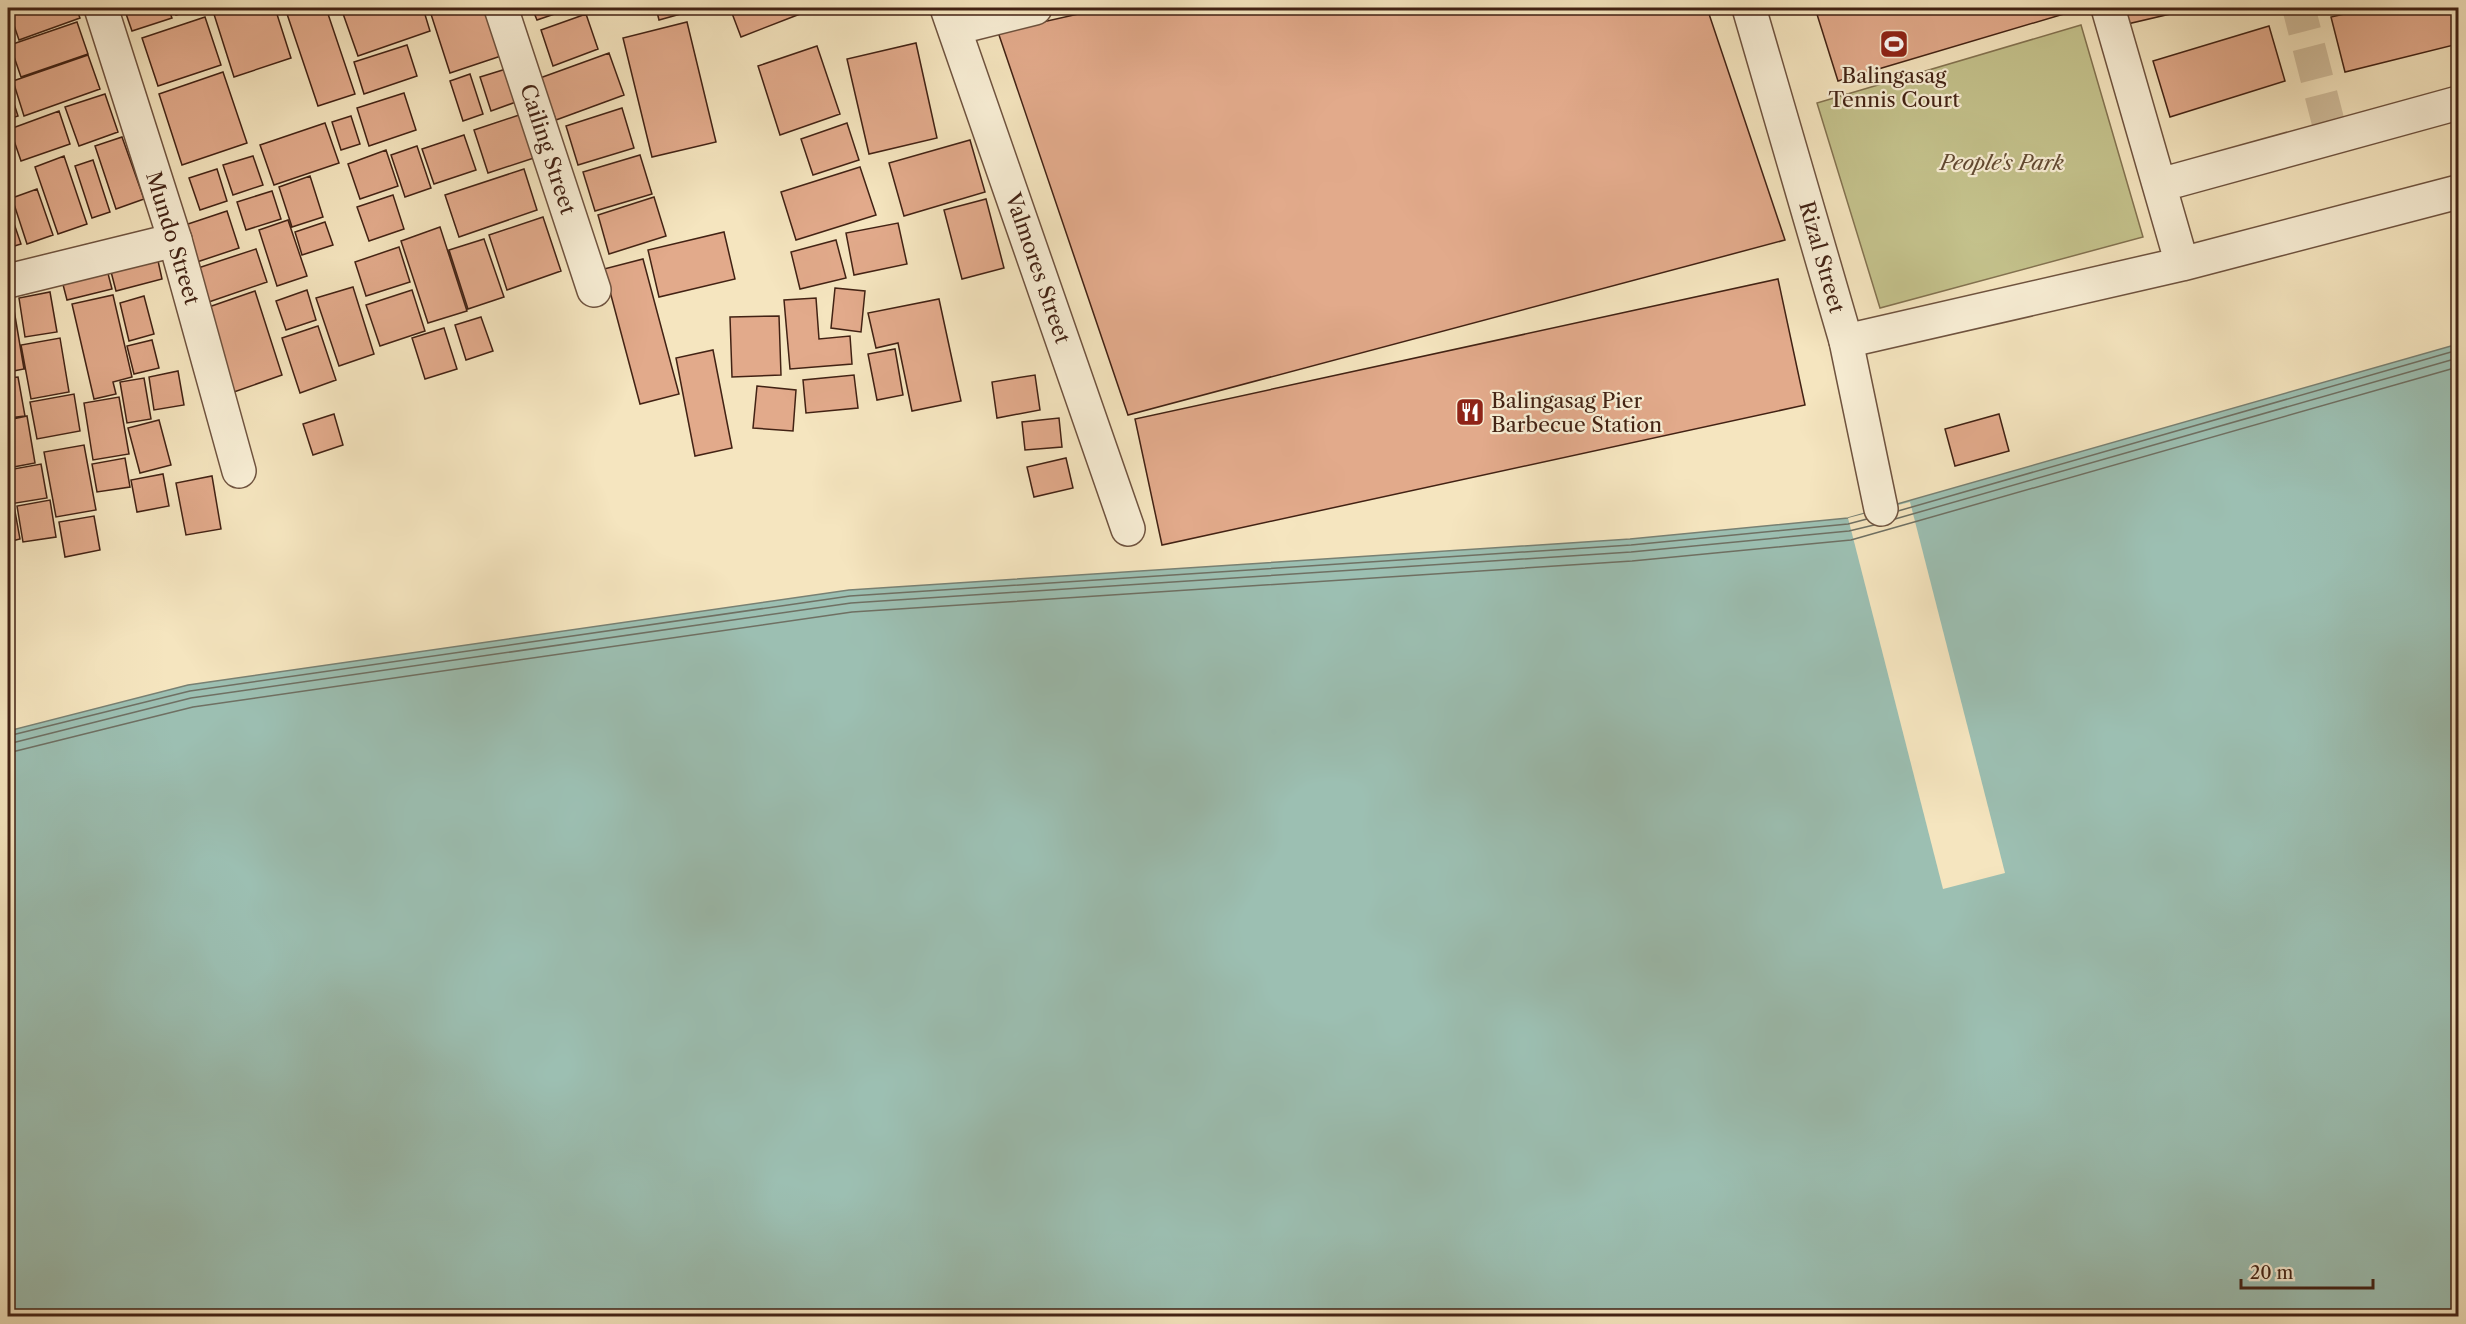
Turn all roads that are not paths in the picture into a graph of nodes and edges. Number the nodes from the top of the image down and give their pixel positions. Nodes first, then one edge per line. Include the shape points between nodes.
1 (101, 8) edge
2 (501, 8) edge
3 (1035, 8) edge
4 (1749, 8) edge
5 (2108, 8) edge
6 (951, 18) edge
7 (2458, 103) edge
8 (2160, 185) junction
9 (2458, 192) edge
10 (175, 240) junction
11 (2182, 264) junction
12 (8, 281) edge
13 (594, 290) dead end
14 (1846, 341) junction
15 (239, 471) dead end
16 (1881, 509) dead end
17 (1128, 529) dead end

1 - 10 street, Mundo Street
2 - 13 street, Cailing Street
3 - 6 street
4 - 14 street, Rizal Street
5 - 8 street
6 - 17 street, Valmores Street
7 - 8 street
8 - 11 street
9 - 11 street
10 - 12 street
10 - 15 street, Mundo Street
11 - 14 street
14 - 16 street, Rizal Street

